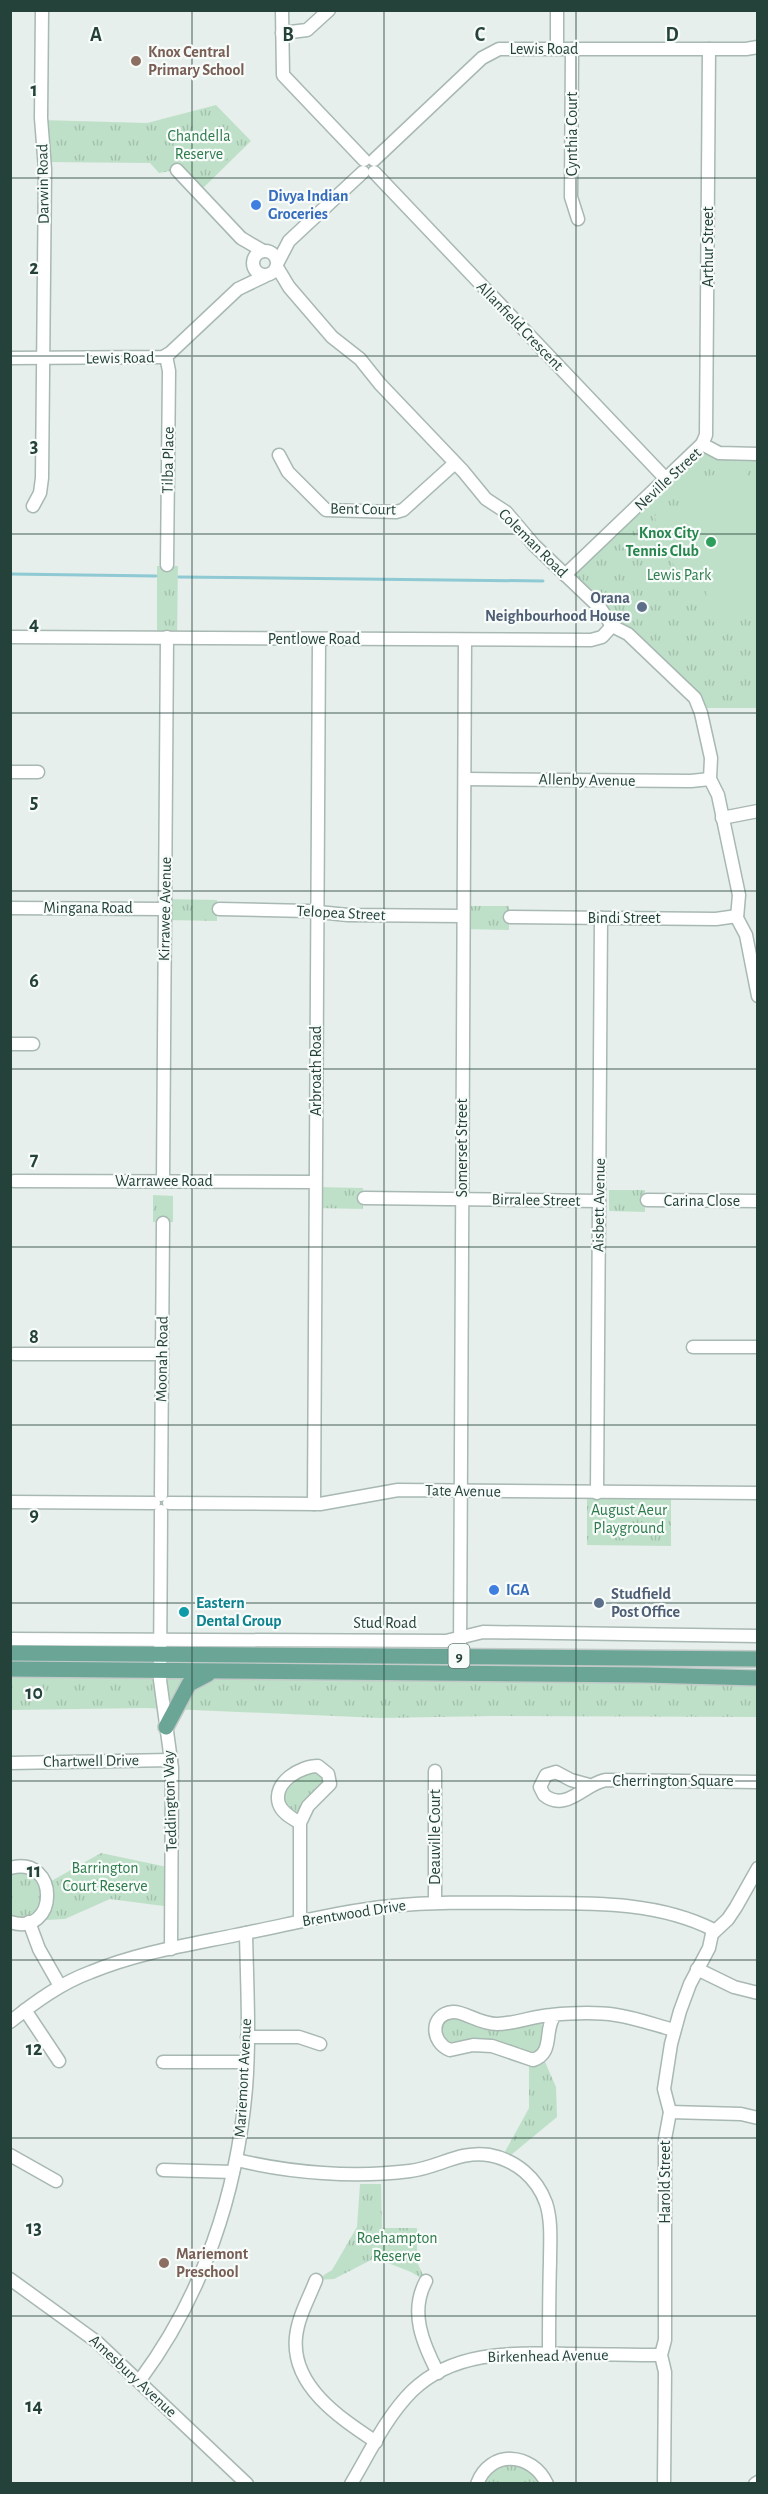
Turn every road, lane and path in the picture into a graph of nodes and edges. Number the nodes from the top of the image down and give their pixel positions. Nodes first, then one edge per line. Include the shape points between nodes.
1 (42, 10) edge
2 (282, 10) edge
3 (330, 10) edge
4 (557, 10) edge
5 (282, 33) junction
6 (758, 47) edge
7 (556, 48) junction
8 (572, 49) junction
9 (709, 49) junction
10 (369, 166) junction
11 (177, 170) dead end
12 (578, 219) dead end
13 (289, 241) junction
14 (259, 256) junction
15 (272, 270) junction
16 (238, 290) junction
17 (166, 356) junction
18 (10, 358) edge
19 (43, 358) junction
20 (702, 444) junction
21 (758, 454) edge
22 (279, 455) dead end
23 (455, 463) junction
24 (666, 479) junction
25 (33, 506) dead end
26 (167, 565) dead end
27 (565, 575) junction
28 (612, 626) junction
29 (10, 636) edge
30 (167, 638) junction
31 (319, 639) junction
32 (465, 640) junction
33 (10, 772) edge
34 (38, 772) dead end
35 (465, 779) junction
36 (710, 779) junction
37 (758, 811) edge
38 (722, 818) junction
39 (10, 908) edge
40 (165, 909) junction
41 (219, 909) dead end
42 (317, 912) junction
43 (464, 916) junction
44 (737, 916) junction
45 (510, 917) dead end
46 (601, 918) junction
47 (758, 996) edge
48 (10, 1044) edge
49 (33, 1044) dead end
50 (14, 1181) dead end
51 (163, 1181) junction
52 (315, 1182) junction
53 (364, 1198) dead end
54 (462, 1199) junction
55 (647, 1200) dead end
56 (599, 1201) junction
57 (758, 1201) edge
58 (163, 1223) dead end
59 (693, 1347) dead end
60 (758, 1347) edge
61 (14, 1354) dead end
62 (162, 1354) junction
63 (460, 1491) junction
64 (597, 1493) junction
65 (758, 1493) edge
66 (10, 1502) edge
67 (161, 1503) junction
68 (314, 1504) junction
69 (758, 1636) edge
70 (461, 1637) junction
71 (10, 1639) edge
72 (160, 1647) junction
73 (10, 1653) edge
74 (460, 1656) junction
75 (758, 1659) edge
76 (10, 1669) edge
77 (159, 1672) junction
78 (214, 1672) junction
79 (758, 1678) edge
80 (166, 1727) junction
81 (171, 1760) junction
82 (10, 1763) edge
83 (435, 1771) dead end
84 (758, 1782) edge
85 (589, 1785) dead end
86 (300, 1823) junction
87 (10, 1868) edge
88 (758, 1868) edge
89 (435, 1902) junction
90 (300, 1921) junction
91 (10, 1922) edge
92 (29, 1922) junction
93 (714, 1930) junction
94 (246, 1933) junction
95 (171, 1949) junction
96 (697, 1969) junction
97 (60, 1986) junction
98 (758, 1992) edge
99 (25, 2010) junction
100 (555, 2015) junction
101 (535, 2016) junction
102 (10, 2022) edge
103 (674, 2030) junction
104 (548, 2034) junction
105 (247, 2037) junction
106 (320, 2044) dead end
107 (59, 2061) dead end
108 (163, 2062) dead end
109 (246, 2062) junction
110 (670, 2112) junction
111 (758, 2118) edge
112 (10, 2155) edge
113 (235, 2166) junction
114 (163, 2170) dead end
115 (56, 2181) dead end
116 (10, 2278) edge
117 (316, 2280) dead end
118 (426, 2281) dead end
119 (549, 2354) junction
120 (661, 2355) junction
121 (438, 2373) junction
122 (140, 2380) junction
123 (376, 2442) junction
124 (232, 2479) edge
125 (247, 2484) edge
126 (351, 2484) edge
127 (477, 2484) edge
128 (547, 2484) edge
129 (664, 2484) edge

1 - 19 street, Darwin Road
2 - 5 street, Allanfield Crescent
3 - 5 street via 307,30
4 - 7 street
5 - 10 street, Allanfield Crescent via 283,75
6 - 9 street, Lewis Road
7 - 8 street, Lewis Road
7 - 10 street, Lewis Road via 504,48 486,55
8 - 9 street, Lewis Road
8 - 12 street, Cynthia Court via 571,197
9 - 20 street, Arthur Street via 706,435
10 - 13 street, Lewis Road
10 - 24 street, Allanfield Crescent
11 - 14 street
13 - 14 street, Lewis Road
13 - 15 street, Lewis Road
14 - 15 street via 275,255
14 - 15 street via 258,273
14 - 16 street, Lewis Road
15 - 16 street, Lewis Road
15 - 23 street, Coleman Road
16 - 17 street, Lewis Road
17 - 19 street, Lewis Road
17 - 26 street, Tilba Place
18 - 19 street, Lewis Road
19 - 25 street, Darwin Road via 42,478
20 - 21 street, Neville Street via 719,453
20 - 24 street, Neville Street
22 - 23 street, Bent Court via 288,472 318,504 330,511 403,510
23 - 27 street, Coleman Road via 486,499 506,513
24 - 27 street, Neville Street
27 - 28 street, Coleman Road via 601,609
28 - 32 street, Pentlowe Road via 595,640
28 - 36 street, Coleman Road via 628,634 695,698 711,758
29 - 30 street, Pentlowe Road
30 - 31 street, Pentlowe Road
30 - 40 street, Kirrawee Avenue
31 - 32 street, Pentlowe Road
31 - 42 street, Arbroath Road
32 - 35 street, Somerset Street
33 - 34 street
35 - 36 street, Allenby Avenue
35 - 43 street, Somerset Street
36 - 38 street, Coleman Road
37 - 38 street
38 - 44 street, Coleman Road via 739,895
39 - 40 street, Mingana Road
40 - 51 street, Kirrawee Avenue
41 - 42 street, Telopea Street
42 - 43 street, Telopea Street
42 - 52 street, Arbroath Road
43 - 54 street, Somerset Street
44 - 46 street, Bindi Street
44 - 47 street, Coleman Road via 746,935
45 - 46 street, Bindi Street
46 - 56 street, Aisbett Avenue
48 - 49 street
50 - 51 street, Warrawee Road
51 - 52 street, Warrawee Road
52 - 68 street, Arbroath Road
53 - 54 street, Birralee Street
54 - 56 street, Birralee Street
54 - 63 street, Somerset Street
55 - 57 street, Carina Close
56 - 64 street, Aisbett Avenue
58 - 62 street, Moonah Road
59 - 60 street
61 - 62 street
62 - 67 street, Moonah Road
63 - 64 street, Tate Avenue
63 - 68 street, Tate Avenue via 398,1490
63 - 70 street, Somerset Street
64 - 65 street, Tate Avenue
66 - 67 street, Tate Avenue
67 - 68 street, Tate Avenue
67 - 72 street, Moonah Road
69 - 70 street, Stud Road via 479,1632
70 - 72 street, Stud Road via 446,1641
70 - 74 street, Somerset Street
71 - 72 street, Stud Road
72 - 73 main road, Stud Road / 9
72 - 74 main road, Stud Road / 9
72 - 77 street, Teddington Way
74 - 75 main road, Stud Road / 9
76 - 77 main road, 9
77 - 78 main road, 9
77 - 80 street, Teddington Way
78 - 79 main road, 9
78 - 80 main road via 189,1684
80 - 81 street, Teddington Way
81 - 82 street, Chartwell Drive
81 - 95 street, Teddington Way
83 - 89 street, Deauville Court
84 - 85 street, Cherrington Square via 606,1780
86 - 86 street via 280,1806 281,1790 296,1771 321,1767 330,1784 310,1804
86 - 90 street
87 - 92 street via 33,1870 46,1884 49,1897 45,1909
88 - 93 street, Harold Street via 728,1919
89 - 90 street, Brentwood Drive
89 - 93 street, Brentwood Drive via 637,1907 683,1917
90 - 94 street, Brentwood Drive
91 - 92 street
92 - 97 street
93 - 96 street, Harold Street
94 - 95 street, Brentwood Drive
94 - 105 street, Mariemont Avenue
95 - 97 street, Brentwood Drive via 107,1966
96 - 98 street via 734,1987
96 - 103 street, Harold Street
97 - 99 street, Brentwood Drive
99 - 102 street, Brentwood Drive
99 - 107 street
100 - 101 street
100 - 103 street via 616,2015
100 - 104 street
101 - 104 street
101 - 104 street via 488,2024 454,2012 441,2017 434,2032 438,2042 450,2050 492,2046 530,2060 545,2052
103 - 110 street, Harold Street via 664,2089
105 - 106 street via 299,2037
105 - 109 street, Mariemont Avenue
108 - 109 street
109 - 113 street, Mariemont Avenue
110 - 111 street
110 - 120 street, Harold Street via 665,2139 665,2340
112 - 115 street
113 - 114 street
113 - 119 street via 397,2172 479,2154 498,2157 523,2169 542,2194 549,2217
113 - 122 street, Mariemont Avenue via 219,2227 202,2271 164,2346
116 - 122 street, Amesbury Avenue via 97,2342
117 - 123 street via 296,2337 302,2373 320,2399
118 - 121 street via 419,2297 418,2317 423,2340
119 - 120 street, Birkenhead Avenue
119 - 121 street, Birkenhead Avenue via 486,2356
120 - 129 street, Harold Street via 665,2372
121 - 123 street, Birkenhead Avenue via 402,2402
122 - 124 street, Amesbury Avenue
123 - 126 street, Birkenhead Avenue
124 - 125 street, Amesbury Avenue
127 - 128 street via 484,2469 512,2460 530,2463

